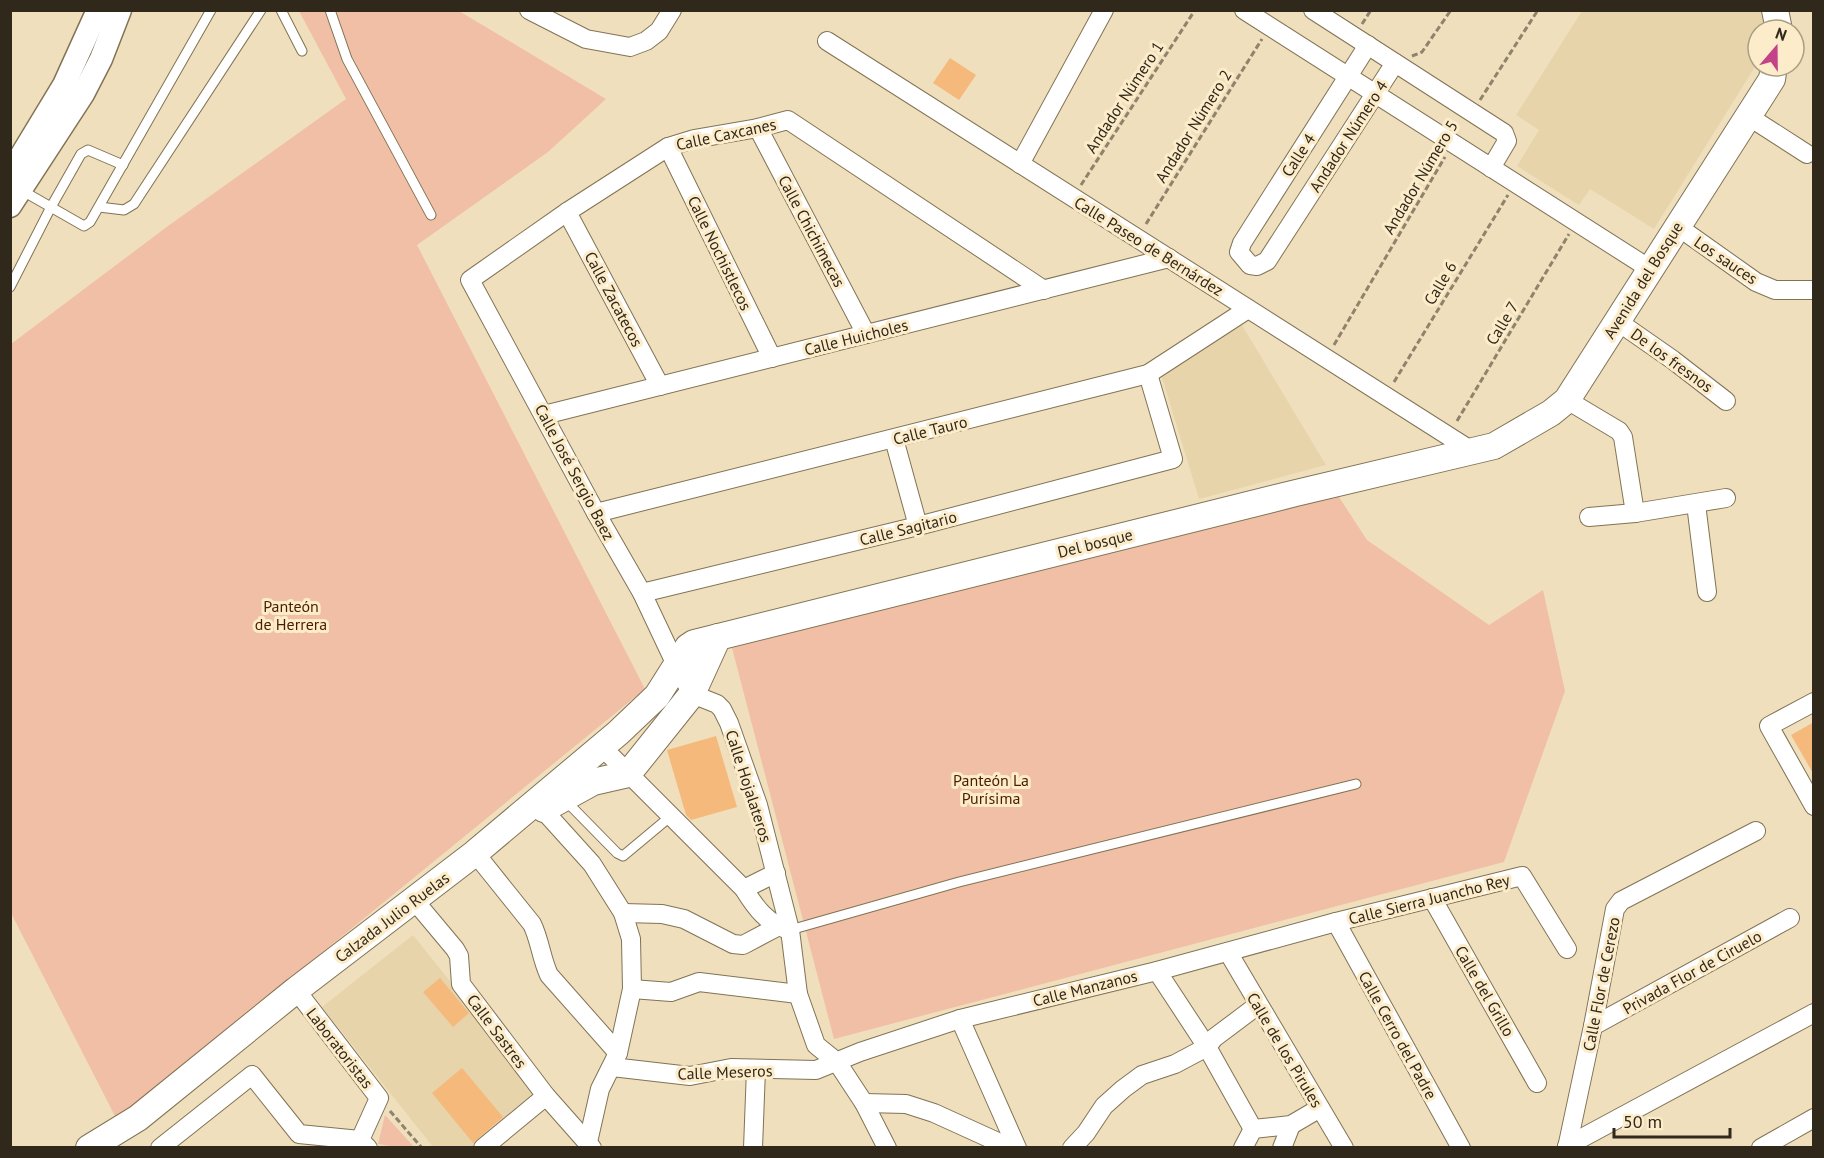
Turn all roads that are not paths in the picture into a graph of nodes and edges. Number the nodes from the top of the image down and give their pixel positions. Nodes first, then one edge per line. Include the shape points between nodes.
1 (98, 10) edge
2 (120, 10) edge
3 (211, 10) edge
4 (261, 10) edge
5 (281, 10) edge
6 (330, 10) edge
7 (529, 10) edge
8 (1104, 10) edge
9 (1244, 10) edge
10 (1313, 10) edge
11 (672, 11) edge
12 (827, 41) dead end
13 (1368, 45) junction
14 (302, 51) dead end
15 (1395, 63) junction
16 (1348, 77) junction
17 (1772, 78) edge
18 (1375, 94) junction
19 (1748, 116) junction
20 (758, 128) junction
21 (668, 147) junction
22 (1807, 154) dead end
23 (1020, 164) junction
24 (123, 165) junction
25 (1491, 168) junction
26 (14, 190) edge
27 (51, 207) junction
28 (99, 207) junction
29 (567, 212) junction
30 (431, 215) dead end
31 (1677, 226) junction
32 (1169, 258) junction
33 (1250, 265) joint
34 (1650, 269) junction
35 (470, 280) joint
36 (10, 287) edge
37 (1044, 290) junction
38 (1814, 290) edge
39 (1248, 309) junction
40 (1617, 321) junction
41 (866, 334) junction
42 (772, 358) junction
43 (1148, 375) junction
44 (660, 386) junction
45 (1567, 400) junction
46 (1726, 401) dead end
47 (544, 415) junction
48 (894, 440) junction
49 (1472, 451) junction
50 (1726, 498) dead end
51 (1696, 504) junction
52 (596, 513) junction
53 (1635, 513) junction
54 (1589, 517) dead end
55 (918, 526) junction
56 (1707, 592) dead end
57 (642, 593) junction
58 (718, 637) junction
59 (676, 665) junction
60 (692, 694) junction
61 (1814, 702) edge
62 (601, 746) junction
63 (628, 774) junction
64 (1356, 784) dead end
65 (548, 799) junction
66 (1814, 806) edge
67 (670, 816) junction
68 (1756, 831) dead end
69 (478, 856) junction
70 (776, 873) junction
71 (744, 889) junction
72 (1432, 898) junction
73 (417, 904) junction
74 (623, 913) junction
75 (1790, 918) dead end
76 (1336, 922) junction
77 (784, 929) junction
78 (1567, 949) dead end
79 (1228, 952) junction
80 (1157, 971) junction
81 (632, 989) junction
82 (299, 994) junction
83 (798, 994) junction
84 (1258, 1005) junction
85 (1814, 1013) edge
86 (960, 1019) junction
87 (1593, 1026) junction
88 (1207, 1047) junction
89 (615, 1060) junction
90 (837, 1062) junction
91 (756, 1069) junction
92 (1537, 1083) dead end
93 (546, 1096) junction
94 (864, 1103) junction
95 (1320, 1108) junction
96 (1814, 1118) edge
97 (1291, 1125) junction
98 (1253, 1129) junction
99 (1785, 1142) edge
100 (364, 1144) edge
101 (590, 1145) edge
102 (1567, 1147) edge
103 (89, 1148) edge
104 (105, 1148) edge
105 (160, 1148) edge
106 (483, 1148) edge
107 (753, 1148) edge
108 (886, 1148) edge
109 (1011, 1148) edge
110 (1017, 1148) edge
111 (1072, 1148) edge
112 (1244, 1148) edge
113 (1282, 1148) edge
114 (1344, 1148) edge
115 (1461, 1148) edge
116 (1761, 1148) edge

1 - 26 street
2 - 26 street via 83,94
3 - 24 lane
4 - 28 lane via 134,204 124,210
5 - 14 lane
6 - 30 lane via 347,59
7 - 11 street via 586,39 630,47 659,32
8 - 23 street
9 - 16 street
10 - 13 street
12 - 23 street, Calle Paseo de Bernárdez
13 - 15 street
13 - 16 street, Calle 4
15 - 18 street, Andador Número 4
15 - 25 street via 1504,132 1507,141
16 - 18 street
16 - 33 street, Calle 4 via 1242,243 1239,252
17 - 19 main road, Avenida del Bosque
18 - 25 street
18 - 33 street, Andador Número 4 via 1267,261
19 - 22 street
19 - 31 main road, Avenida del Bosque
20 - 21 street, Calle Caxcanes
20 - 37 street, Calle Caxcanes via 788,120
20 - 41 street, Calle Chichimecas
21 - 29 street, Calle Caxcanes
21 - 42 street, Calle Nochistlecos
23 - 32 street, Calle Paseo de Bernárdez
24 - 27 lane via 88,150 81,154
24 - 28 lane
25 - 34 street
26 - 27 lane
27 - 28 lane via 84,226
27 - 36 lane
29 - 35 street, Calle Caxcanes
29 - 44 street, Calle Zacatecos
31 - 34 main road, Avenida del Bosque
31 - 38 street, Los sauces via 1756,282 1775,290
32 - 37 street, Calle Huicholes
32 - 39 street, Calle Paseo de Bernárdez
34 - 40 main road, Avenida del Bosque
35 - 47 street, Calle José Sergio Baez
37 - 41 street, Calle Huicholes
39 - 43 street, Calle Tauro
39 - 49 street, Calle Paseo de Bernárdez
40 - 45 main road, Avenida del Bosque
40 - 46 street, De los fresnos
41 - 42 street, Calle Huicholes
42 - 44 street, Calle Huicholes
43 - 48 street, Calle Tauro
43 - 55 street, Calle Sagitario via 1173,459
44 - 47 street, Calle Huicholes
45 - 49 main road, Avenida del Bosque via 1494,446
45 - 53 street via 1623,437
47 - 52 street, Calle José Sergio Baez
48 - 52 street, Calle Tauro
48 - 55 street
49 - 58 main road, Del bosque
50 - 51 street
51 - 53 street
51 - 56 street
52 - 57 street, Calle José Sergio Baez
53 - 54 street
55 - 57 street, Calle Sagitario
57 - 59 street, Calle José Sergio Baez
58 - 59 main road, Del bosque via 694,643
58 - 60 main road
59 - 60 street
59 - 62 main road, Calzada Julio Ruelas via 657,696
60 - 63 main road
60 - 70 street, Calle Hojalateros via 717,704 729,723 758,805
61 - 66 street via 1769,726
62 - 63 street
62 - 65 main road, Calzada Julio Ruelas
63 - 65 main road, Calzada Julio Ruelas
63 - 67 street
64 - 77 lane
65 - 67 lane via 623,856
65 - 69 main road, Calzada Julio Ruelas
65 - 74 street
67 - 71 street
68 - 87 street, Calle Flor de Cerezo via 1621,901 1615,909
69 - 73 main road, Calzada Julio Ruelas
69 - 89 street via 532,924 549,975
70 - 71 street
70 - 77 street, Calle Hojalateros
71 - 77 street via 755,907
72 - 76 street, Calle Sierra Juancho Rey
72 - 78 street, Calle Sierra Juancho Rey via 1522,876
72 - 92 street, Calle del Grillo
73 - 82 main road, Calzada Julio Ruelas
73 - 93 street, Calle Sastres via 459,956 461,984
74 - 77 street via 684,919 733,944 743,945
74 - 81 street via 631,939
75 - 87 street, Privada Flor de Ciruelo
76 - 79 street, Calle Manzanos
76 - 115 street, Calle Cerro del Padre
77 - 83 street, Calle Hojalateros
79 - 80 street, Calle Manzanos
79 - 84 street, Calle de los Pirules
80 - 86 street, Calle Manzanos
80 - 88 street
81 - 83 street via 671,992 699,982
81 - 89 street
82 - 100 street, Laboratoristas via 379,1098
82 - 103 main road, Calzada Julio Ruelas via 138,1118
82 - 104 main road, Calzada Julio Ruelas via 181,1097
83 - 90 street, Calle Hojalateros via 816,1046
84 - 88 street
84 - 95 street, Calle de los Pirules
85 - 102 street
86 - 90 street, Calle Manzanos
86 - 110 street
87 - 102 street, Calle Flor de Cerezo
88 - 98 street
88 - 111 street via 1142,1075 1123,1089 1104,1106
89 - 91 street, Calle Meseros via 690,1077 731,1068
89 - 101 street via 600,1089
90 - 91 street, Calle Meseros via 816,1070
90 - 94 street, Calle Hojalateros
91 - 107 street
93 - 101 street, Calle Sastres
93 - 106 street
94 - 108 street, Calle Hojalateros
94 - 109 street via 906,1104
95 - 97 street
95 - 114 street, Calle de los Pirules
96 - 99 street
97 - 98 street
97 - 113 street
98 - 112 street
99 - 116 street
100 - 105 street via 299,1134 252,1075

